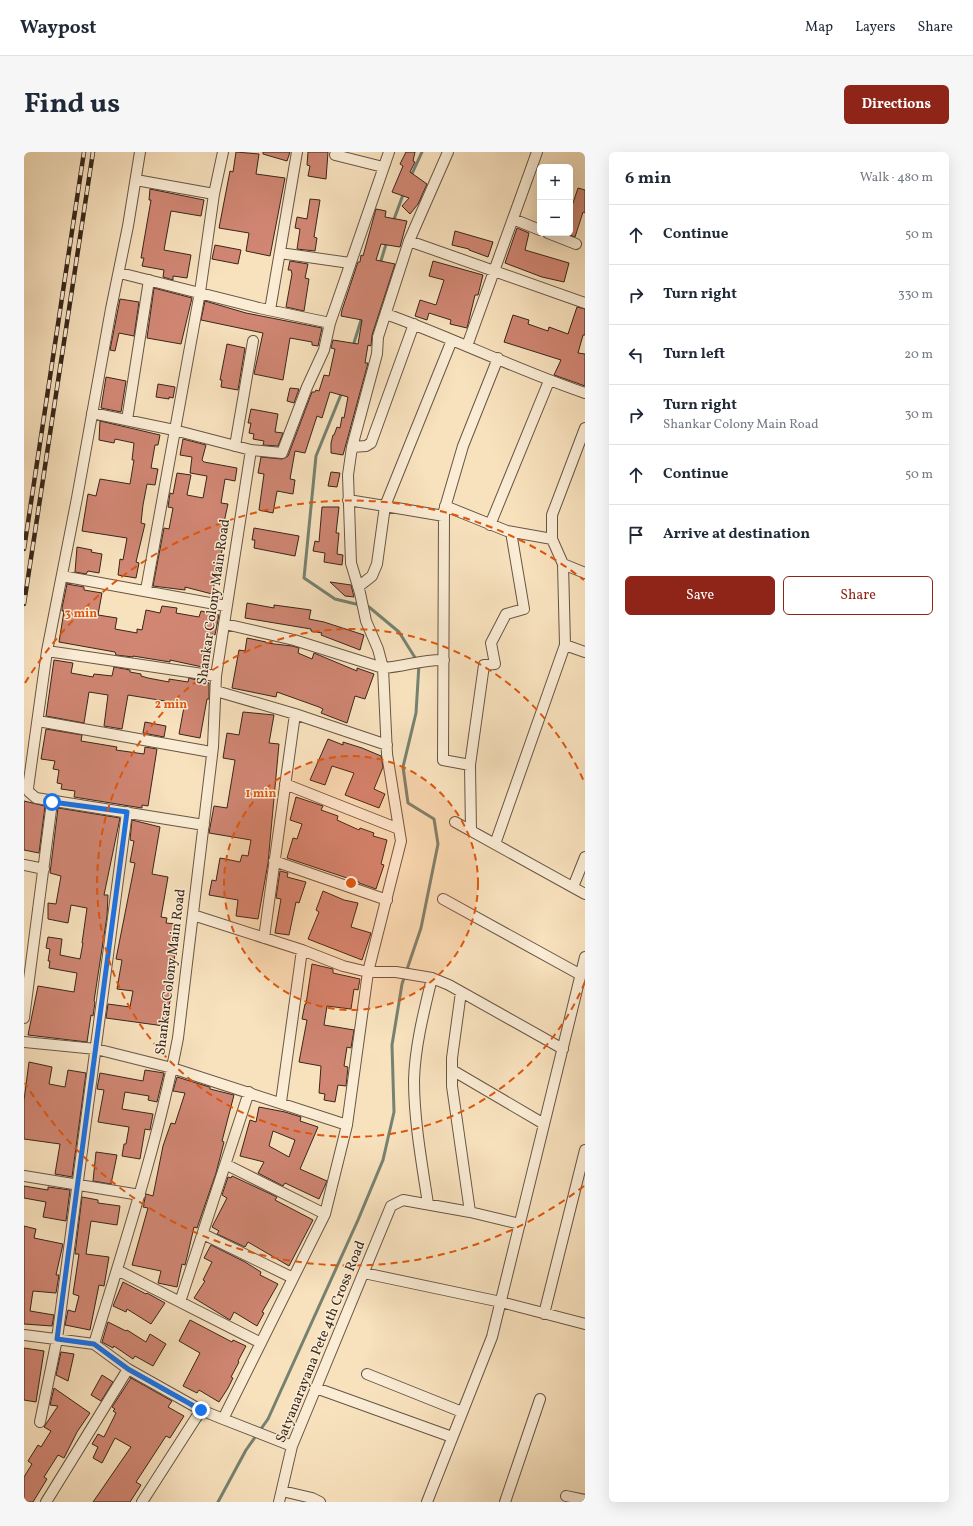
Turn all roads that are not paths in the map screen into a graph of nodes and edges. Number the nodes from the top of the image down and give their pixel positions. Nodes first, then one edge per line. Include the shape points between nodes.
1 (140, 152) edge
2 (223, 152) edge
3 (297, 152) edge
4 (389, 152) edge
5 (448, 152) edge
6 (537, 152) edge
7 (336, 155) dead end
8 (382, 167) junction
9 (136, 180) junction
10 (214, 194) junction
11 (513, 219) junction
12 (537, 229) edge
13 (556, 236) edge
14 (409, 241) junction
15 (576, 244) dead end
16 (280, 253) junction
17 (350, 263) junction
18 (494, 272) junction
19 (120, 273) junction
20 (150, 280) junction
21 (200, 292) junction
22 (585, 303) edge
23 (270, 310) junction
24 (386, 314) junction
25 (330, 323) junction
26 (414, 324) junction
27 (452, 340) junction
28 (253, 341) dead end
29 (467, 346) junction
30 (498, 358) junction
31 (549, 381) junction
32 (585, 393) edge
33 (92, 413) junction
34 (127, 420) junction
35 (585, 428) edge
36 (174, 430) junction
37 (235, 446) junction
38 (352, 448) junction
39 (251, 450) junction
40 (348, 500) junction
41 (385, 506) junction
42 (444, 511) junction
43 (490, 525) junction
44 (511, 532) junction
45 (552, 539) junction
46 (563, 564) junction
47 (585, 572) edge
48 (62, 576) junction
49 (146, 590) junction
50 (359, 590) junction
51 (226, 606) junction
52 (225, 624) junction
53 (565, 645) junction
54 (47, 651) junction
55 (585, 652) edge
56 (444, 660) junction
57 (383, 668) junction
58 (216, 676) junction
59 (216, 691) junction
60 (295, 714) junction
61 (38, 721) junction
62 (387, 745) junction
63 (211, 752) junction
64 (470, 765) junction
65 (285, 784) junction
66 (52, 802) junction
67 (127, 812) junction
68 (455, 822) dead end
69 (204, 825) junction
70 (399, 829) junction
71 (471, 831) junction
72 (495, 844) junction
73 (585, 857) edge
74 (274, 861) junction
75 (24, 865) edge
76 (44, 869) junction
77 (572, 887) junction
78 (585, 894) edge
79 (443, 899) dead end
80 (387, 900) junction
81 (193, 915) junction
82 (264, 938) junction
83 (302, 950) junction
84 (585, 957) edge
85 (368, 972) junction
86 (581, 975) junction
87 (432, 978) junction
88 (27, 979) edge
89 (461, 992) junction
90 (24, 1018) edge
91 (24, 1042) edge
92 (96, 1049) junction
93 (562, 1049) junction
94 (172, 1068) junction
95 (452, 1070) junction
96 (249, 1092) junction
97 (281, 1102) junction
98 (544, 1124) junction
99 (347, 1125) junction
100 (585, 1150) edge
101 (227, 1165) junction
102 (24, 1176) edge
103 (78, 1184) junction
104 (140, 1195) junction
105 (428, 1204) junction
106 (470, 1212) junction
107 (325, 1214) junction
108 (520, 1224) junction
109 (203, 1234) junction
110 (117, 1270) junction
111 (364, 1273) junction
112 (293, 1278) junction
113 (180, 1302) junction
114 (501, 1302) junction
115 (544, 1314) junction
116 (585, 1324) edge
117 (24, 1335) edge
118 (57, 1339) junction
119 (260, 1343) junction
120 (94, 1344) junction
121 (128, 1369) junction
122 (367, 1374) dead end
123 (316, 1388) junction
124 (540, 1399) dead end
125 (201, 1410) junction
126 (462, 1412) junction
127 (223, 1419) junction
128 (40, 1422) dead end
129 (452, 1437) junction
130 (292, 1446) junction
131 (282, 1491) junction
132 (566, 1496) dead end
133 (585, 1500) edge
134 (46, 1502) edge
135 (142, 1502) edge
136 (279, 1502) edge
137 (320, 1502) edge
138 (427, 1502) edge
139 (505, 1502) edge

1 - 9 street
2 - 10 street
3 - 16 street
4 - 8 street
5 - 14 street
6 - 11 street
7 - 8 street
8 - 17 street
9 - 10 street
9 - 19 street
10 - 21 street
11 - 12 street
11 - 18 street
13 - 15 street
14 - 18 street
14 - 24 street
16 - 17 street
16 - 23 street
17 - 25 street
18 - 22 street
18 - 29 street
19 - 20 street
19 - 33 street
20 - 21 street
20 - 34 street
21 - 23 street
21 - 36 street
23 - 25 street
24 - 26 street
24 - 38 street via 378,337 377,354
25 - 39 street via 324,350 282,453
26 - 27 street
26 - 38 street via 371,442 366,446
27 - 29 street
27 - 41 street
28 - 37 street
29 - 30 street
30 - 31 street
30 - 42 street via 463,446
31 - 32 street
31 - 43 street
33 - 34 street
33 - 48 street
34 - 36 street
35 - 45 street via 552,515
36 - 37 street
36 - 49 street
37 - 39 street
38 - 40 street
39 - 51 street, Shankar Colony Main Road
40 - 41 street
40 - 50 street via 350,563
41 - 42 street
41 - 50 street via 377,564 372,576
42 - 43 street
42 - 56 street
43 - 44 street
44 - 45 street
44 - 64 street via 524,609 506,614 491,643 495,664 484,665
45 - 46 street
46 - 47 street
46 - 53 street
48 - 49 street
48 - 54 street
49 - 51 street
50 - 57 street via 366,621
51 - 52 street, Shankar Colony Main Road
52 - 57 street via 294,640
52 - 58 street, Shankar Colony Main Road
53 - 55 street
53 - 72 street
54 - 58 street
54 - 61 street
56 - 57 street
56 - 64 street via 443,760
57 - 62 street
58 - 59 street, Shankar Colony Main Road
59 - 60 street
59 - 63 street, Shankar Colony Main Road
60 - 62 street
60 - 65 street
61 - 63 street
61 - 66 street via 28,788 36,798
62 - 70 street
63 - 69 street, Shankar Colony Main Road
64 - 71 street
65 - 70 street
65 - 74 street
66 - 67 street
66 - 76 street
67 - 69 street
67 - 92 street
68 - 71 street
69 - 81 street, Shankar Colony Main Road
70 - 80 street via 401,841
71 - 72 street
72 - 77 street
73 - 77 street
74 - 80 street
74 - 82 street
75 - 76 street
76 - 88 street
77 - 78 street
79 - 86 street
80 - 85 street
81 - 82 street
81 - 94 street, Shankar Colony Main Road
82 - 83 street
83 - 85 street via 343,966
83 - 97 street
84 - 86 street
85 - 87 street via 396,972
85 - 99 street
86 - 93 street
87 - 89 street
87 - 105 street via 423,1013 414,1080 421,1162
88 - 90 street
89 - 93 street
89 - 95 street
91 - 92 street
92 - 94 street
92 - 103 street
93 - 98 street
94 - 96 street
94 - 104 street, Shankar Colony Main Road
95 - 98 street
95 - 106 street via 452,1086
96 - 97 street
96 - 101 street
97 - 99 street
98 - 108 street
99 - 107 street
100 - 115 street
101 - 107 street
101 - 109 street
102 - 103 street
103 - 104 street
103 - 118 street
104 - 110 street, Shankar Colony Main Road
105 - 106 street
105 - 111 street, Satyanarayana Pete 4th Cross Road via 403,1200 391,1206
106 - 108 street
107 - 112 street
108 - 114 street
109 - 112 street
109 - 113 street
110 - 113 street
110 - 120 street, Shankar Colony Main Road
111 - 114 street
111 - 123 street, Satyanarayana Pete 4th Cross Road
112 - 119 street
113 - 119 street
114 - 115 street
114 - 126 street via 492,1337
115 - 116 street
117 - 118 street
118 - 120 street
118 - 128 street
119 - 127 street
120 - 121 street
121 - 125 street
121 - 134 street
122 - 126 street
123 - 129 street
123 - 130 street, Satyanarayana Pete 4th Cross Road
124 - 139 street
125 - 127 street
125 - 135 street
126 - 129 street
127 - 130 street
129 - 138 street
130 - 131 street, Satyanarayana Pete 4th Cross Road
131 - 136 street, Satyanarayana Pete 4th Cross Road
131 - 137 street
132 - 133 street

